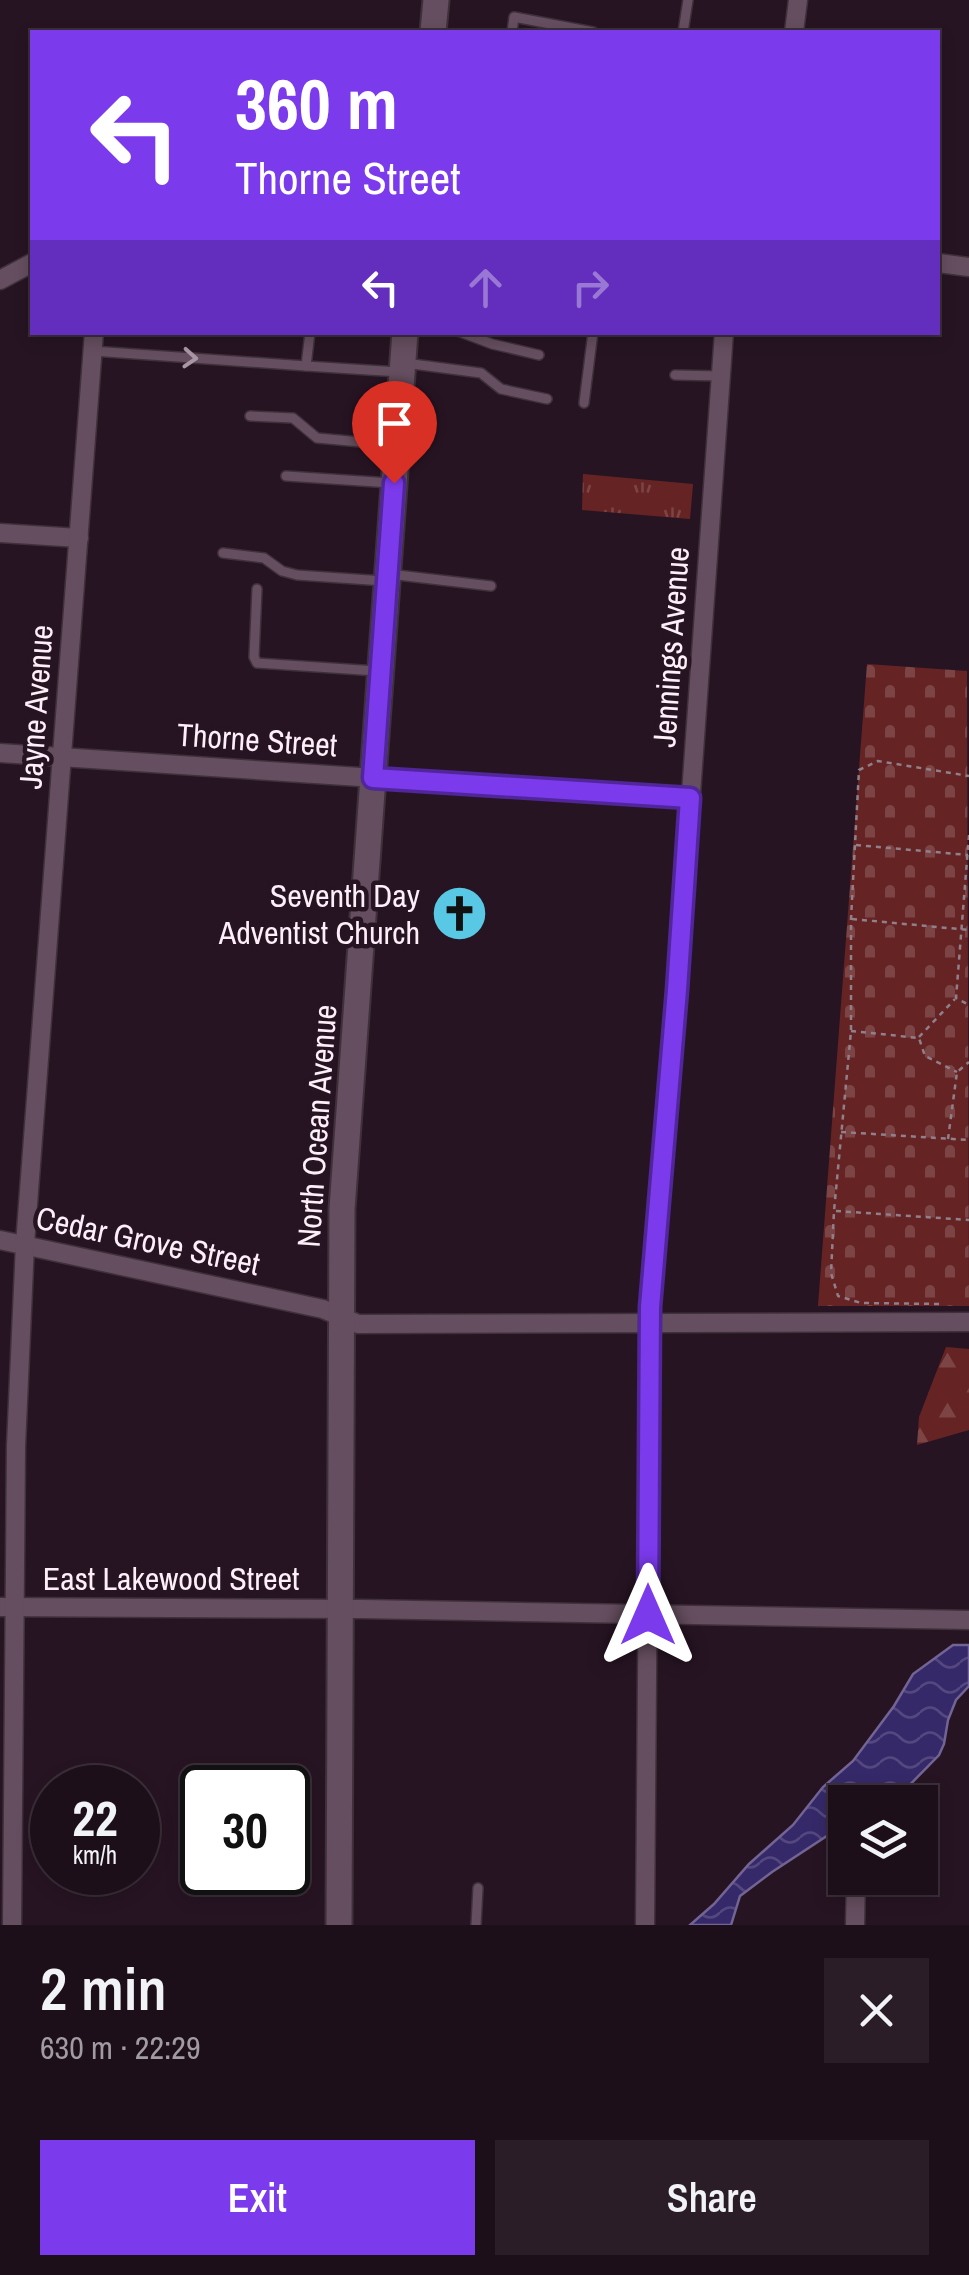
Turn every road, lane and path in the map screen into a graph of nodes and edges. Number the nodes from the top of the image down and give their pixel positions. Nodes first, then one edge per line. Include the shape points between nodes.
1 (436, 0) edge
2 (688, 0) edge
3 (798, 0) edge
4 (551, 28) edge
5 (433, 30) edge
6 (512, 30) edge
7 (683, 30) edge
8 (794, 30) edge
9 (940, 262) edge
10 (30, 265) edge
11 (969, 267) edge
12 (0, 280) edge
13 (310, 335) edge
14 (405, 335) edge
15 (468, 335) edge
16 (593, 335) edge
17 (724, 335) edge
18 (94, 342) edge
19 (539, 355) dead end
20 (306, 366) junction
21 (402, 367) junction
22 (674, 375) dead end
23 (721, 376) junction
24 (547, 398) dead end
25 (584, 404) dead end
26 (250, 416) dead end
27 (397, 445) junction
28 (286, 476) dead end
29 (394, 483) junction
30 (0, 532) edge
31 (79, 538) junction
32 (223, 553) dead end
33 (387, 578) junction
34 (490, 586) dead end
35 (258, 590) dead end
36 (380, 671) junction
37 (0, 753) edge
38 (62, 757) junction
39 (969, 776) edge
40 (373, 778) junction
41 (690, 798) junction
42 (969, 835) edge
43 (855, 845) junction
44 (968, 855) edge
45 (851, 919) junction
46 (961, 929) junction
47 (969, 930) edge
48 (956, 998) junction
49 (969, 1005) edge
50 (852, 1032) junction
51 (918, 1038) junction
52 (969, 1062) edge
53 (957, 1072) junction
54 (841, 1132) junction
55 (948, 1139) junction
56 (969, 1140) edge
57 (834, 1210) junction
58 (969, 1220) edge
59 (0, 1240) edge
60 (26, 1244) junction
61 (951, 1304) dead end
62 (341, 1318) junction
63 (969, 1322) edge
64 (650, 1323) junction
65 (7, 1607) edge
66 (341, 1610) junction
67 (648, 1615) junction
68 (969, 1620) edge
69 (478, 1888) dead end
70 (856, 1895) edge
71 (12, 1925) edge
72 (339, 1925) edge
73 (476, 1925) edge
74 (645, 1925) edge
75 (855, 1925) edge

1 - 5 street
2 - 7 lane
3 - 8 street
4 - 6 lane via 514,17
9 - 11 street
10 - 12 street
13 - 20 lane
14 - 21 street, North Ocean Avenue
15 - 19 lane
16 - 25 lane
17 - 23 street, Jennings Avenue
18 -> 20 lane
18 - 31 street, Jayne Avenue
20 - 21 lane
21 - 24 lane via 481,373 501,389
21 - 27 street, North Ocean Avenue
22 - 23 lane
23 - 41 street, Jennings Avenue
26 - 27 lane via 293,418 317,438
27 - 29 street, North Ocean Avenue
28 - 29 lane
29 - 33 street, North Ocean Avenue
30 - 31 street
31 - 38 street, Jayne Avenue
32 - 33 lane via 264,558 297,576
33 - 34 lane
33 - 36 street, North Ocean Avenue
35 - 36 lane via 257,662
36 - 40 street, North Ocean Avenue
37 - 38 street, Thorne Street
38 - 40 street, Thorne Street
38 - 60 street, Jayne Avenue
39 - 43 path via 878,761 859,770
40 - 41 street, Thorne Street
40 - 62 street, North Ocean Avenue via 342,1209
41 - 64 street, Jennings Avenue
42 - 44 path
43 - 44 path
43 - 45 path
44 - 46 path
45 - 46 path
45 - 50 path
46 - 47 path
46 - 48 path
48 - 49 path
48 - 51 path
50 - 51 path
50 - 54 path
51 - 53 path via 926,1056
52 - 53 path
53 - 55 path
54 - 55 path
54 - 57 path
55 - 56 path
57 - 58 path
57 - 61 path via 830,1274 838,1296 861,1303
59 - 60 street, Cedar Grove Street
60 - 62 street, Cedar Grove Street
60 - 65 street, Jayne Avenue
62 - 64 street, Cedar Grove Street via 358,1324
62 - 66 street, North Ocean Avenue
63 - 64 street, Cedar Grove Street
64 - 67 street, Jennings Avenue
65 - 66 street, East Lakewood Street
65 - 71 street, Jayne Avenue
66 - 67 street, East Lakewood Street
66 - 72 street, North Ocean Avenue
67 - 68 street, East Lakewood Street
67 - 74 street, Jennings Avenue
69 - 73 lane
70 - 75 street

